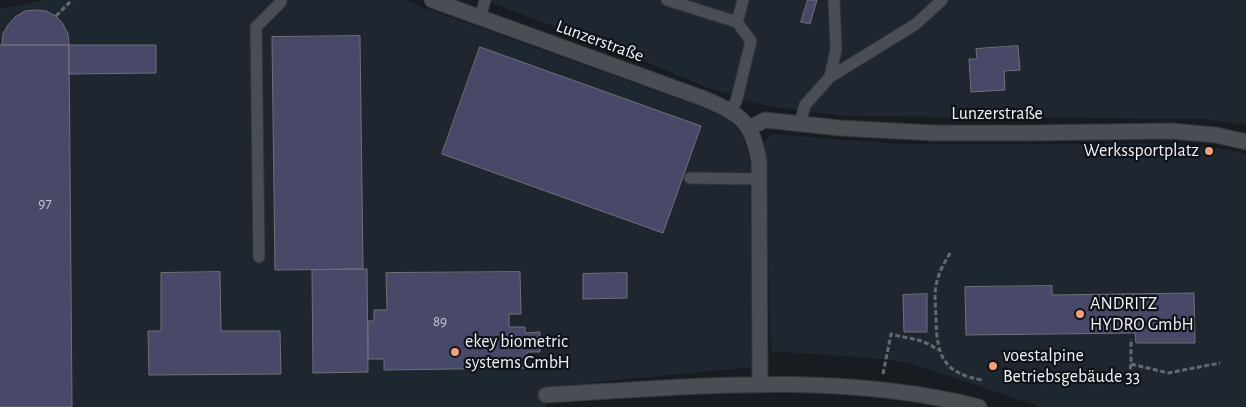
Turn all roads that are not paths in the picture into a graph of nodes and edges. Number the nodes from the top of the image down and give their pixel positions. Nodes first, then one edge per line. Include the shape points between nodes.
1 (281, 0) edge
2 (432, 0) edge
3 (485, 0) edge
4 (668, 0) edge
5 (744, 0) edge
6 (844, 0) edge
7 (942, 0) edge
8 (834, 4) edge
9 (480, 18) junction
10 (737, 22) junction
11 (830, 77) junction
12 (729, 110) junction
13 (800, 124) junction
14 (749, 128) junction
15 (1246, 142) edge
16 (690, 178) dead end
17 (760, 179) junction
18 (259, 257) dead end
19 (760, 383) junction
20 (546, 395) dead end
21 (980, 407) edge

1 - 18 lane via 256,27
2 - 9 street, Lunzerstraße
3 - 9 lane
4 - 10 lane
5 - 10 lane
6 - 8 lane
7 - 11 lane via 916,24
8 - 11 lane via 836,49
9 - 12 street, Lunzerstraße
10 - 12 lane via 751,41 736,102
11 - 13 lane via 805,104
12 - 14 street, Lunzerstraße
13 - 14 street, Lunzerstraße via 765,120
13 - 15 street, Lunzerstraße via 879,131 979,134 1170,132 1216,135
14 - 17 street, Lunzerstraße via 756,145
16 - 17 lane
17 - 19 street, Lunzerstraße
19 - 20 street
19 - 21 street via 880,389

